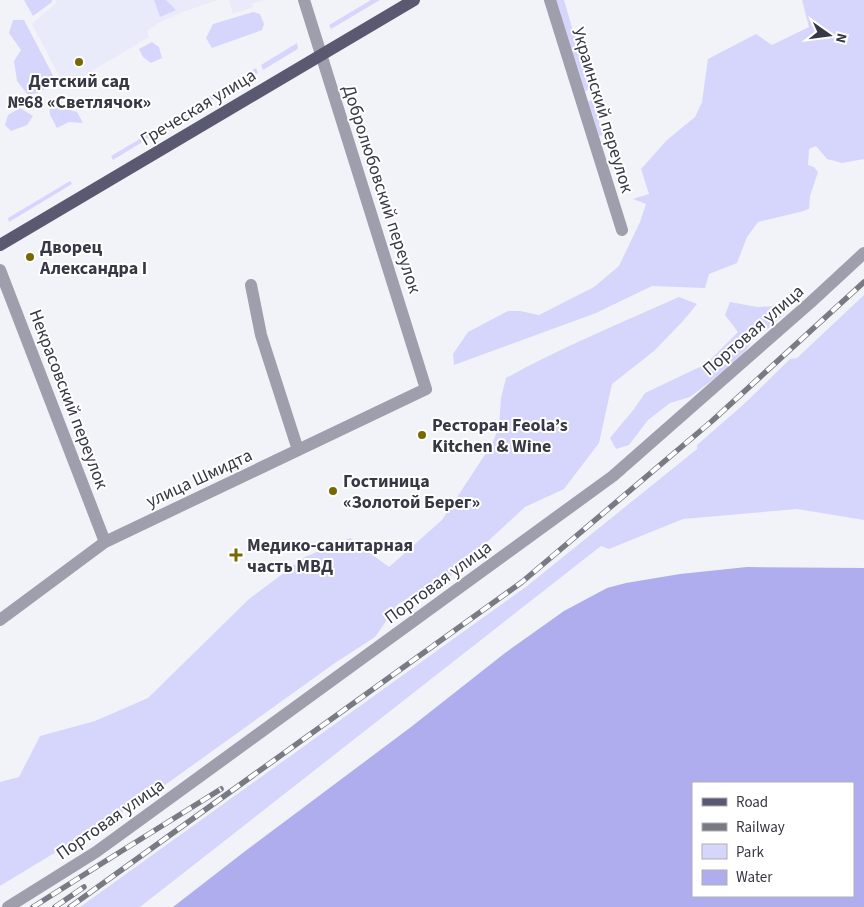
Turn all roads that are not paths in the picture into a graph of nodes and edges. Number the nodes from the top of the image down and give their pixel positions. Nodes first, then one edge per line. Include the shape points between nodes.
1 (304, 0) edge
2 (414, 0) edge
3 (550, 0) edge
4 (321, 55) junction
5 (622, 230) dead end
6 (0, 245) edge
7 (864, 253) edge
8 (0, 270) edge
9 (251, 284) dead end
10 (426, 389) joint
11 (298, 450) junction
12 (105, 542) junction
13 (0, 620) edge
14 (8, 907) edge

1 - 4 street, Добролюбовский переулок
2 - 4 main road, Греческая улица
3 - 5 street, Украинский переулок
4 - 6 main road, Греческая улица
4 - 10 street, Добролюбовский переулок
7 - 14 street, Портовая улица via 613,476 104,846
8 - 12 street, Некрасовский переулок
9 - 11 street via 261,335
10 - 11 street, улица Шмидта
11 - 12 street, улица Шмидта
12 - 13 street, улица Шмидта

